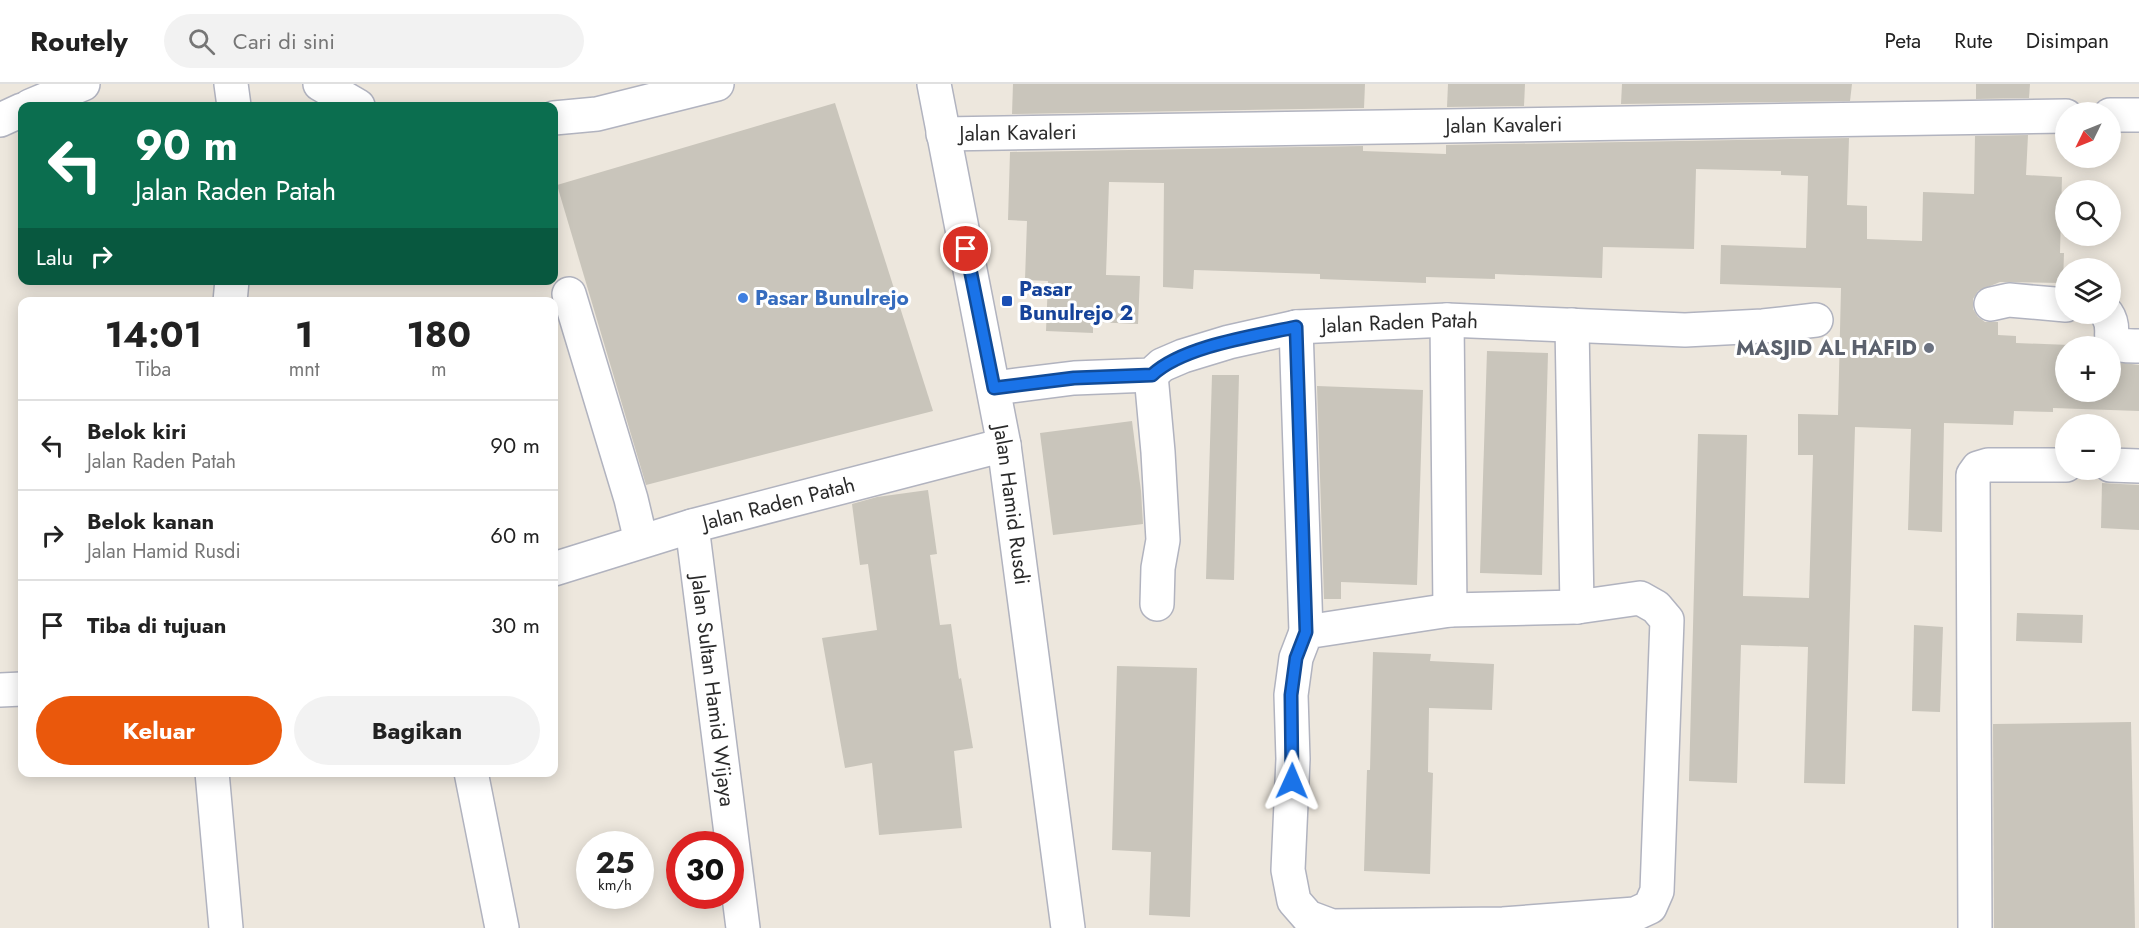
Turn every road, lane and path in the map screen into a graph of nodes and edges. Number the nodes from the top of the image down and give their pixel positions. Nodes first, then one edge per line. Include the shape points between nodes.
1 (83, 84) edge
2 (231, 84) edge
3 (320, 84) edge
4 (717, 84) edge
5 (934, 84) edge
6 (40, 102) edge
7 (233, 102) edge
8 (351, 102) edge
9 (18, 112) edge
10 (2121, 115) edge
11 (2139, 115) edge
12 (2055, 116) edge
13 (558, 118) edge
14 (0, 120) edge
15 (943, 134) junction
16 (569, 294) dead end
17 (1991, 304) dead end
18 (2055, 304) edge
19 (1447, 320) junction
20 (1815, 320) dead end
21 (2111, 324) edge
22 (1572, 325) junction
23 (1296, 327) junction
24 (2139, 346) edge
25 (1152, 375) junction
26 (994, 388) junction
27 (1004, 445) junction
28 (2055, 465) edge
29 (2121, 465) edge
30 (2139, 466) edge
31 (692, 526) junction
32 (641, 541) junction
33 (558, 568) edge
34 (1157, 604) dead end
35 (1577, 607) junction
36 (1450, 610) junction
37 (1306, 632) junction
38 (18, 688) edge
39 (0, 690) edge
40 (212, 777) edge
41 (472, 777) edge
42 (1504, 926) edge
43 (226, 928) edge
44 (502, 928) edge
45 (742, 928) edge
46 (1068, 928) edge
47 (1975, 928) edge

1 - 6 street
2 - 7 street
3 - 8 street
4 - 13 street via 597,114
5 - 15 street, Jalan Hamid Rusdi
9 - 14 street
10 - 11 street
12 - 15 street, Jalan Kavaleri
15 - 26 street, Jalan Hamid Rusdi
16 - 32 street
17 - 18 street via 2009,300
19 - 22 street, Jalan Raden Patah
19 - 23 street, Jalan Raden Patah
19 - 36 street
20 - 22 street, Jalan Raden Patah via 1685,330
21 - 24 street via 2114,343
22 - 35 street
23 - 25 street, Jalan Raden Patah via 1183,356 1162,365
23 - 37 street
25 - 26 street via 1074,378
25 - 34 street via 1163,540
26 - 27 street, Jalan Hamid Rusdi
27 - 31 street, Jalan Raden Patah
27 - 46 street, Jalan Hamid Rusdi
28 - 47 street via 1988,465 1978,468 1973,475
29 - 30 street
31 - 32 street, Jalan Raden Patah
31 - 45 street, Jalan Sultan Hamid Wijaya
32 - 33 street, Jalan Raden Patah
35 - 36 street
35 - 42 street via 1640,598 1656,607 1667,620 1657,891 1650,907 1635,914
36 - 37 street
37 - 42 street via 1296,658 1291,695 1293,759 1288,870 1294,901 1308,917 1332,926
38 - 39 street
40 - 43 street
41 - 44 street

